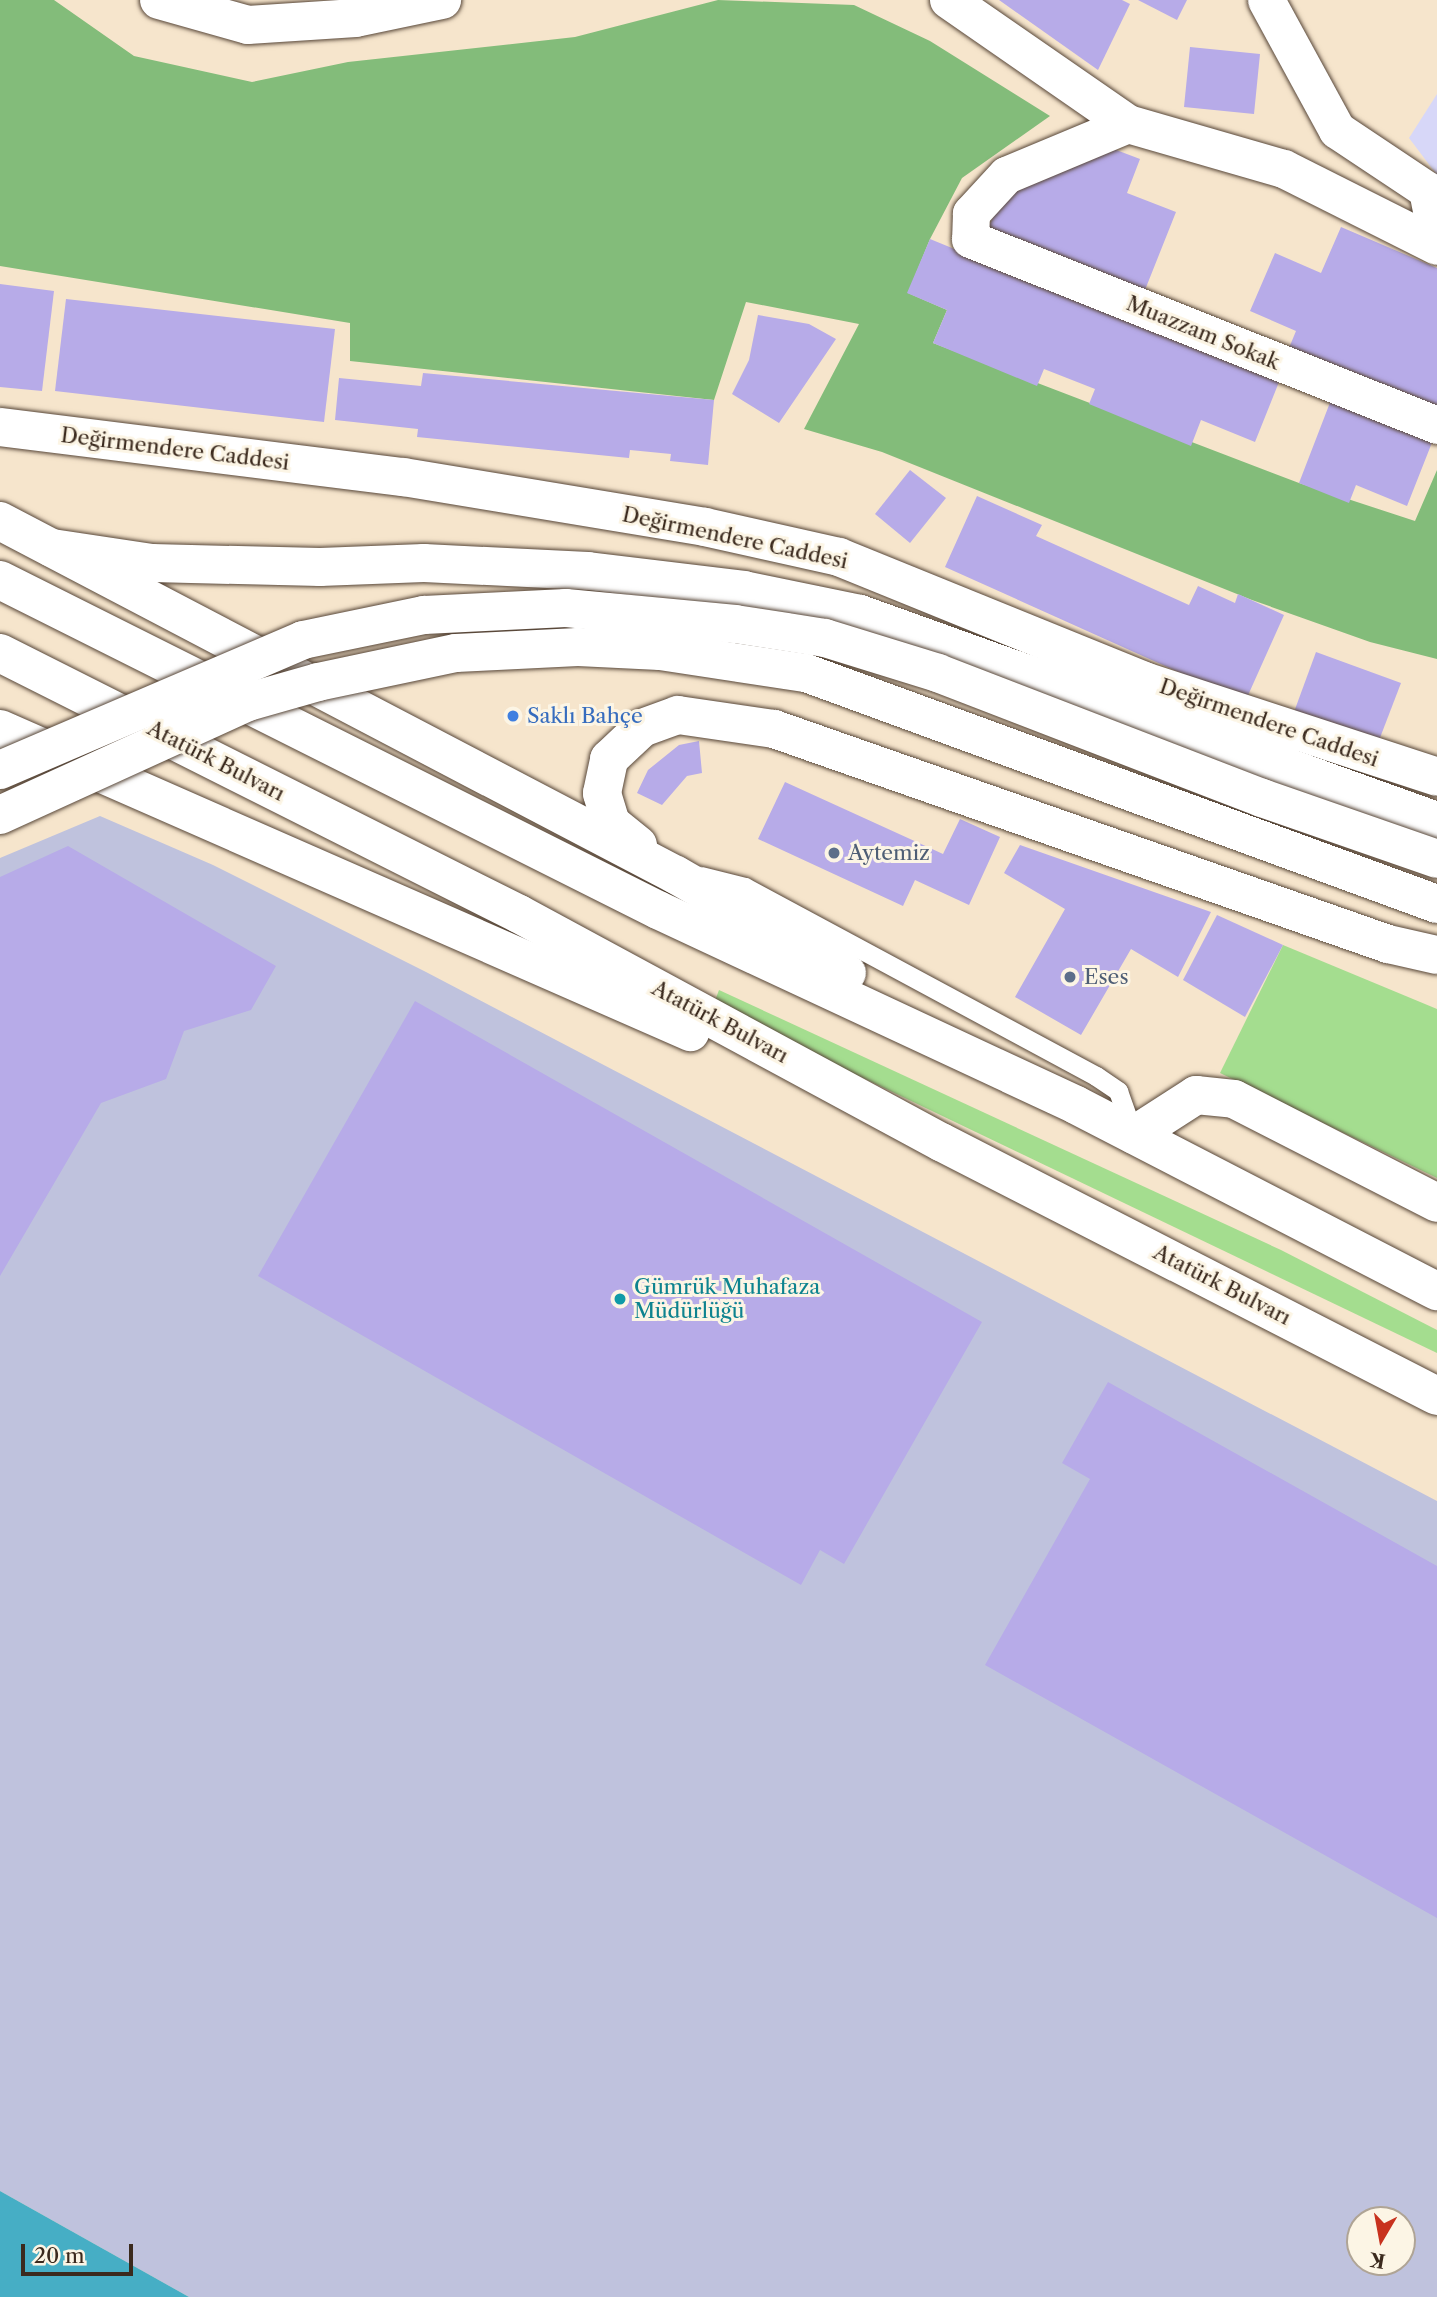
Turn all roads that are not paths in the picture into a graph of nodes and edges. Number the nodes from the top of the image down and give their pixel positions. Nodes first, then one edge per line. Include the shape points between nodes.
1 (159, 0) edge
2 (442, 0) edge
3 (950, 0) edge
4 (1266, 0) edge
5 (1128, 124) junction
6 (1437, 244) edge
7 (1437, 425) edge
8 (0, 427) edge
9 (0, 521) edge
10 (52, 548) junction
11 (0, 580) edge
12 (0, 653) edge
13 (0, 729) edge
14 (0, 770) edge
15 (1437, 777) edge
16 (0, 816) edge
17 (1437, 821) edge
18 (1437, 859) edge
19 (676, 875) junction
20 (1437, 904) edge
21 (1437, 955) edge
22 (1076, 1105) junction
23 (1134, 1135) junction
24 (942, 1142) junction
25 (1437, 1203) edge
26 (1437, 1291) edge
27 (1437, 1396) edge

1 - 2 main road via 248,25 356,18
3 - 5 main road
4 - 6 street via 1337,130 1427,190
5 - 6 main road via 1284,169
5 - 7 street, Muazzam Sokak via 1006,175 971,213 970,239
8 - 15 main road, Değirmendere Caddesi via 404,477 705,527 839,557 1144,681
9 - 10 main road
10 - 17 main road via 152,563 425,563 588,571 744,590 860,614
10 - 19 main road
11 - 22 main road via 658,910
12 - 24 main road, Atatürk Bulvarı via 519,914
13 - 24 main road
14 - 18 main road, bridge via 303,640 424,615 566,608 735,624 825,638 938,673 1262,798
16 - 20 main road, bridge via 248,702 318,682 456,653 578,647 660,651 806,673
19 - 21 main road via 611,823 602,793 609,759 642,728 678,715 774,729 1388,944
19 - 22 main road
19 - 23 lane via 711,877 745,887 1096,1076 1118,1091
22 - 23 main road
23 - 25 main road via 1196,1095 1234,1099
23 - 26 main road
24 - 27 main road, Atatürk Bulvarı

